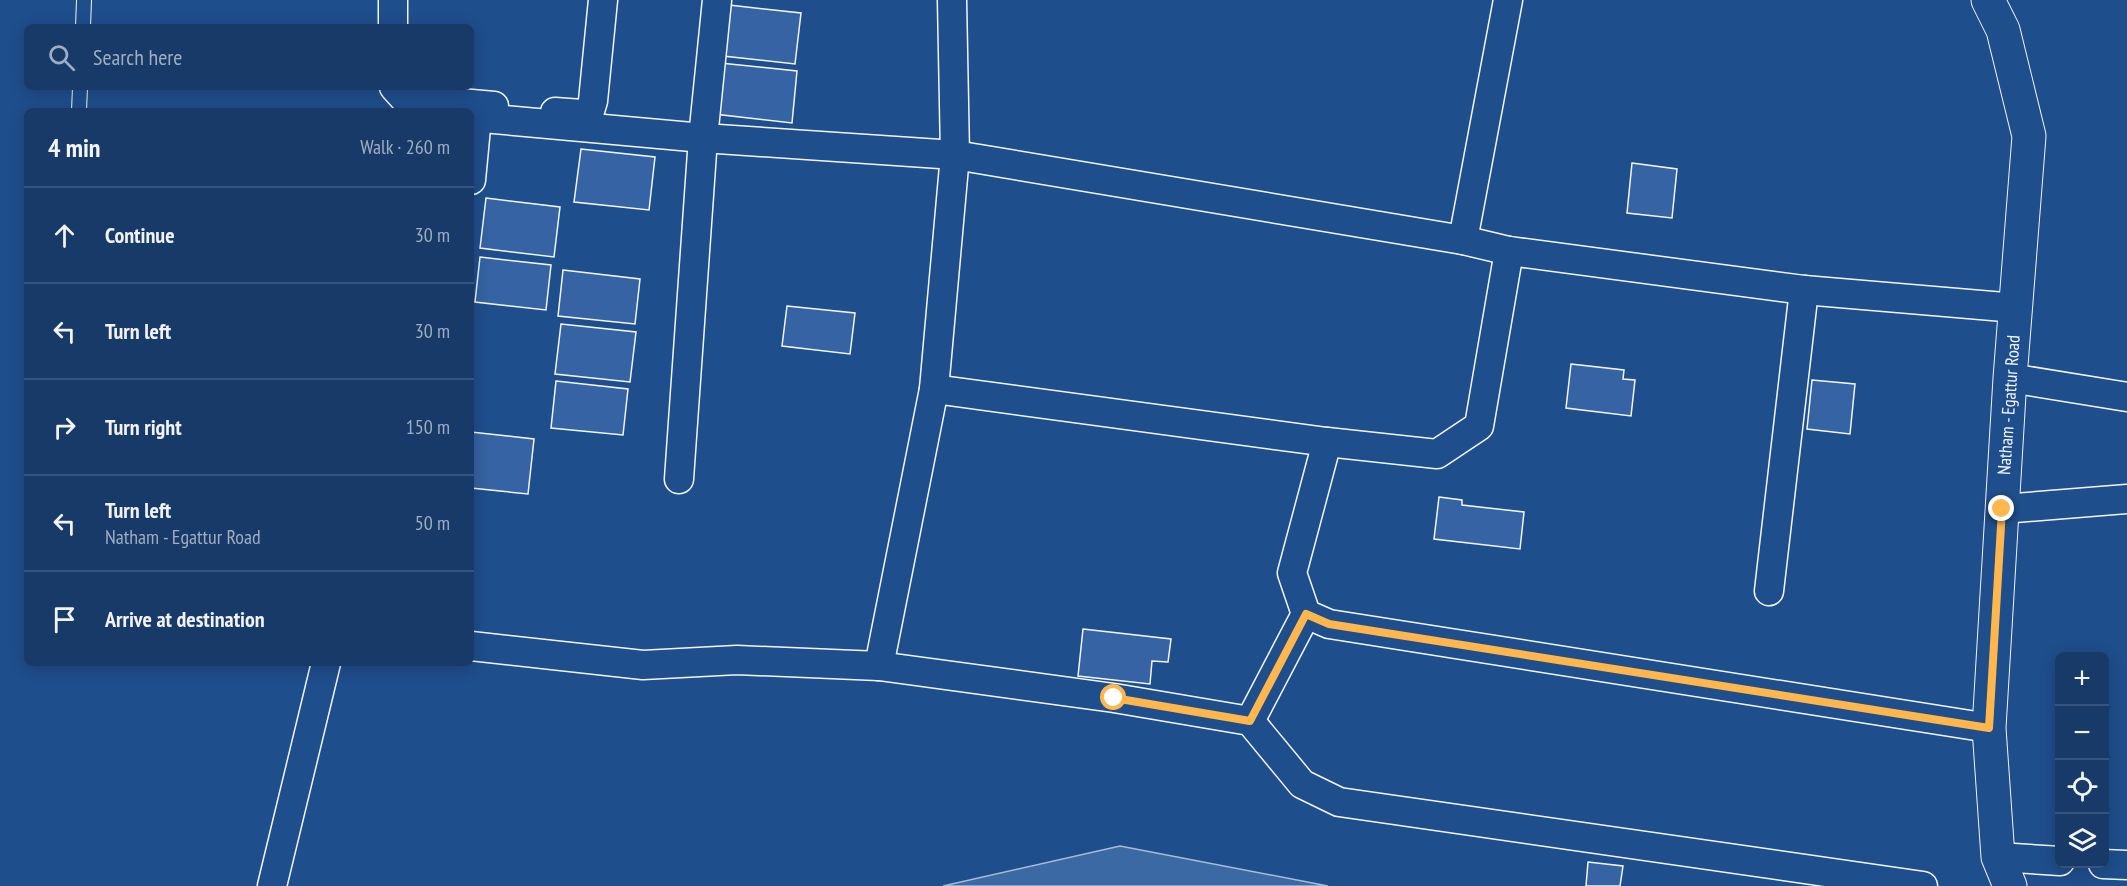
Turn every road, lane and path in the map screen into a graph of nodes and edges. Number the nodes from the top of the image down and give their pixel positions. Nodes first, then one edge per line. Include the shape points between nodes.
1 (84, 0) edge
2 (393, 0) edge
3 (603, 0) edge
4 (717, 0) edge
5 (952, 0) edge
6 (1508, 0) edge
7 (1988, 0) edge
8 (83, 24) edge
9 (393, 24) edge
10 (80, 90) edge
11 (397, 90) edge
12 (79, 108) edge
13 (474, 117) edge
14 (703, 138) junction
15 (955, 155) junction
16 (1463, 240) junction
17 (1509, 251) junction
18 (1804, 290) junction
19 (2016, 308) junction
20 (2010, 378) junction
21 (934, 388) junction
22 (2127, 397) edge
23 (1327, 442) junction
24 (679, 479) dead end
25 (2127, 499) edge
26 (2002, 509) junction
27 (1769, 591) dead end
28 (1306, 614) junction
29 (474, 646) edge
30 (325, 666) edge
31 (879, 666) junction
32 (1250, 721) junction
33 (1989, 728) junction
34 (2055, 862) edge
35 (2109, 864) edge
36 (2127, 865) edge
37 (2004, 872) edge
38 (272, 886) edge
39 (1923, 886) edge

1 - 8 lane
2 - 9 street
3 - 11 street via 590,111 582,114 404,98
4 - 14 street
5 - 15 street
6 - 16 street
7 - 19 street, Natham - Egattur Road via 2003,30 2029,136
10 - 12 lane
13 - 14 street
14 - 15 street
14 - 24 street
15 - 16 street
15 - 21 street
16 - 17 street
17 - 18 street
17 - 23 street via 1479,426 1437,454
18 - 19 street
18 - 27 street
19 - 20 street, Natham - Egattur Road
20 - 22 street
20 - 26 street, Natham - Egattur Road
21 - 23 street
21 - 31 street
23 - 28 street via 1292,573
25 - 26 street
26 - 33 street, Natham - Egattur Road
28 - 32 street
28 - 33 street via 1329,624
29 - 31 street via 643,665 737,660
30 - 38 street
31 - 32 street
32 - 39 street via 1302,784 1339,802
33 - 37 street, Natham - Egattur Road
34 - 37 street
35 - 36 street

